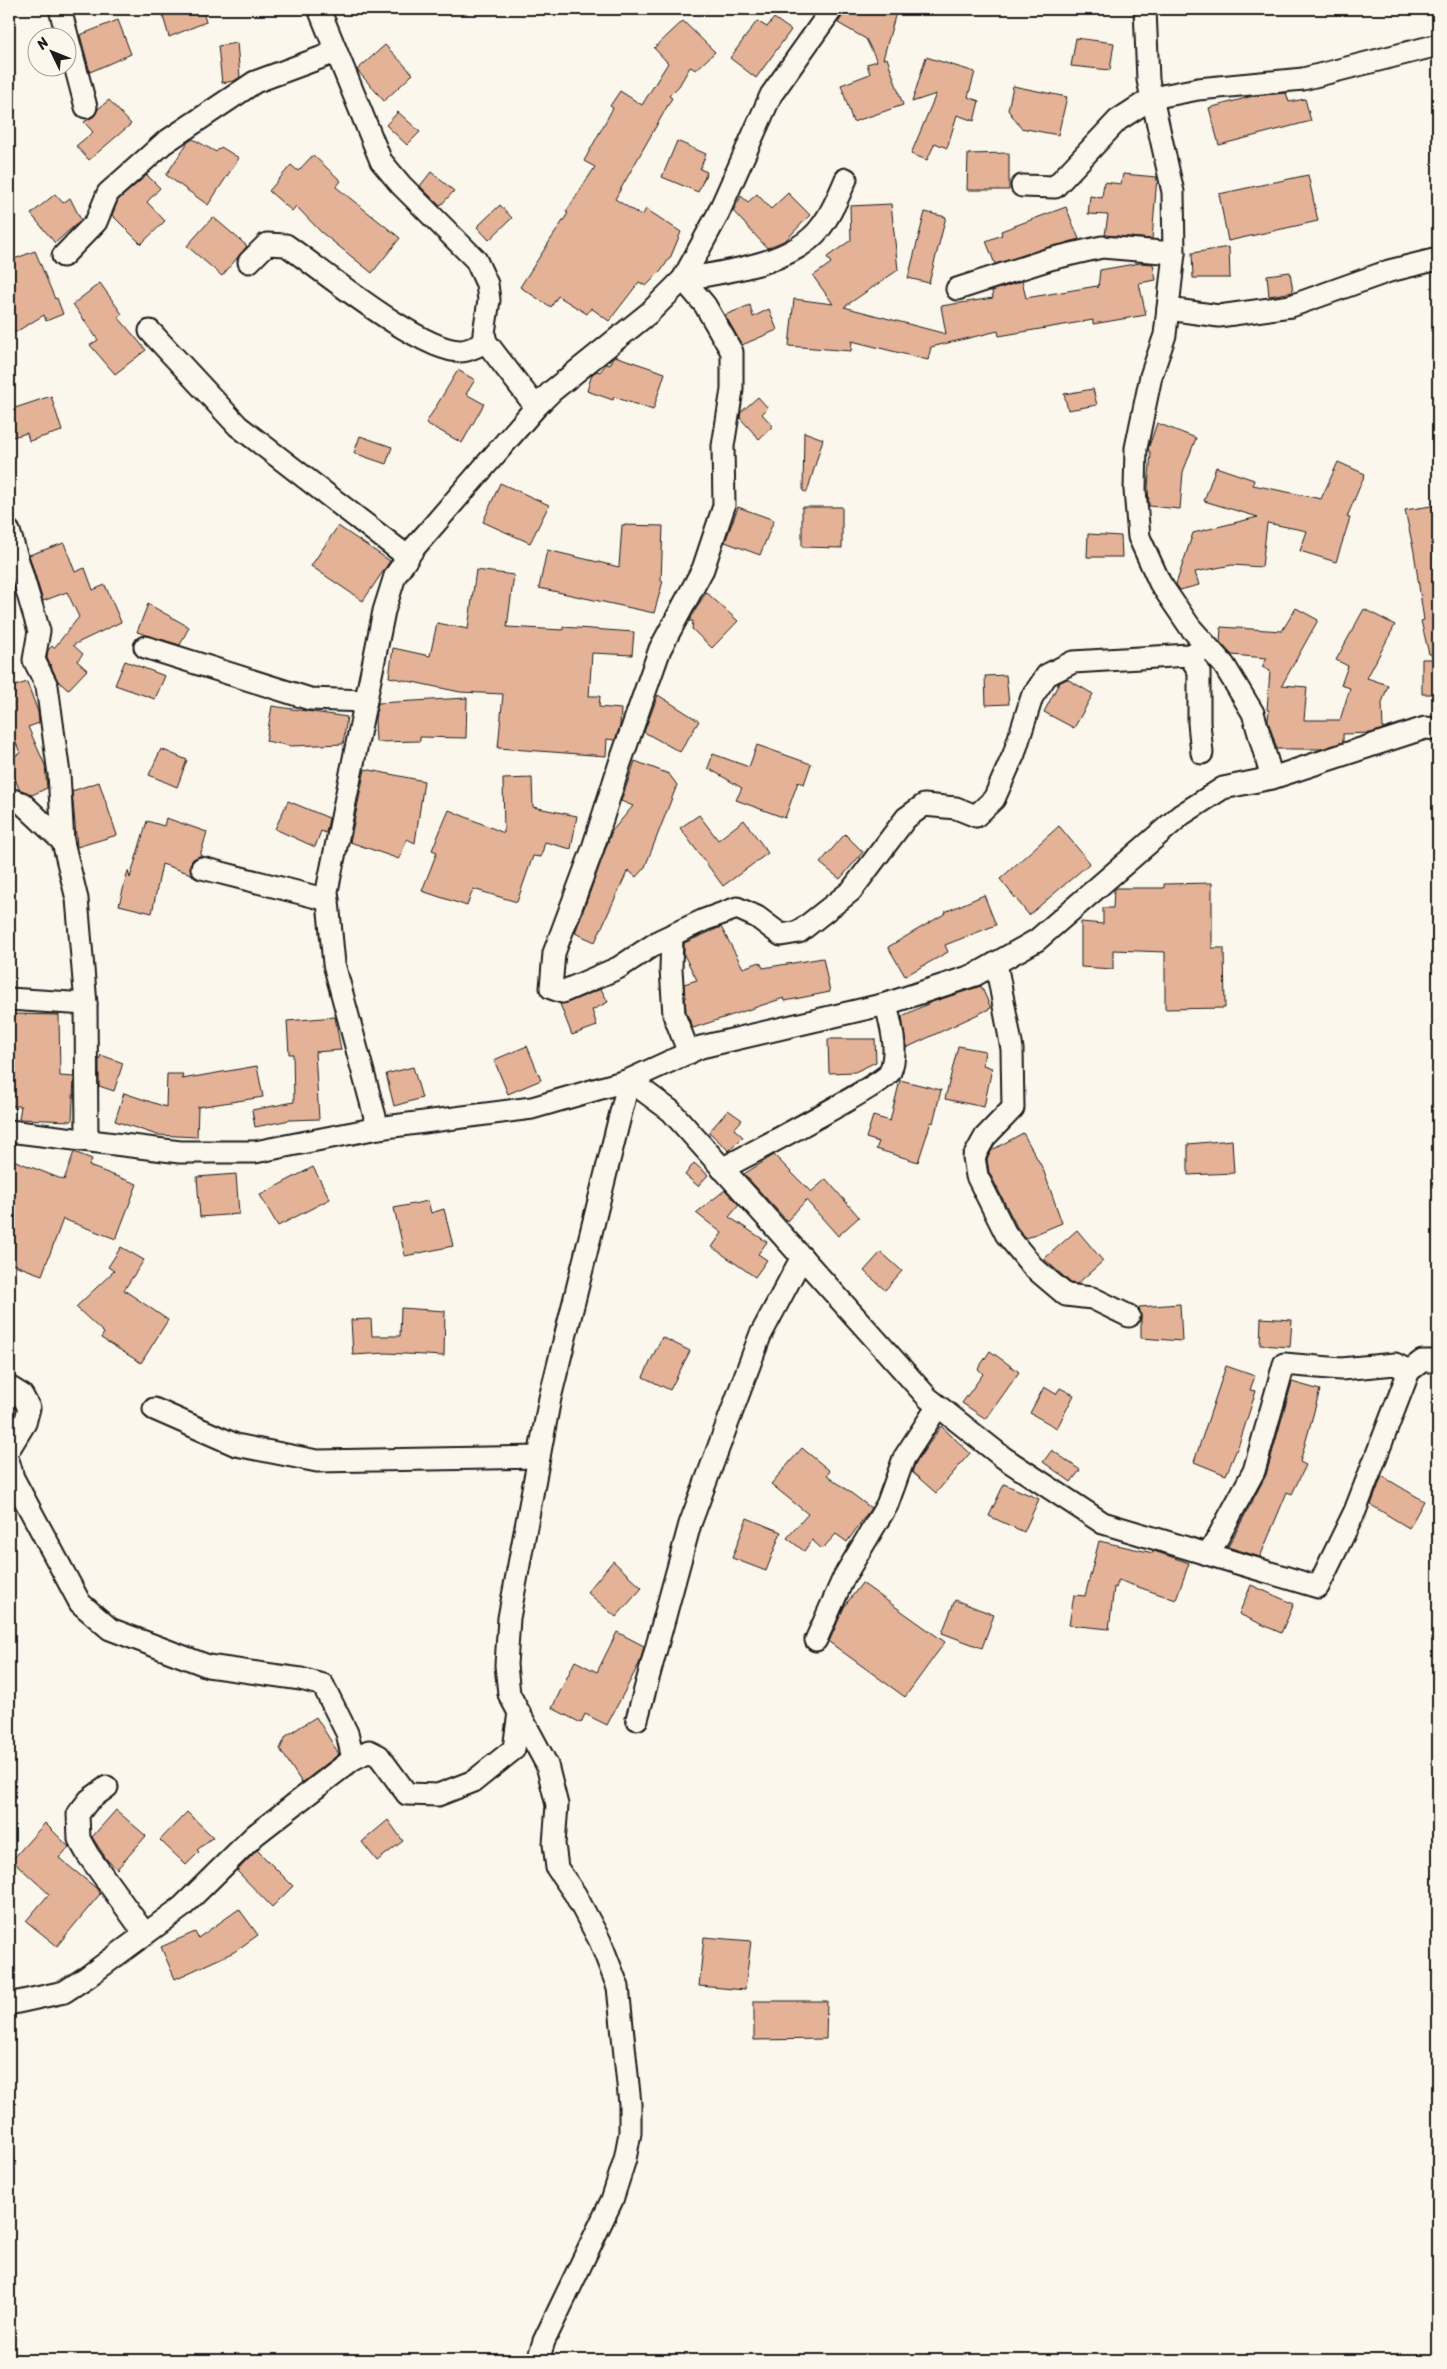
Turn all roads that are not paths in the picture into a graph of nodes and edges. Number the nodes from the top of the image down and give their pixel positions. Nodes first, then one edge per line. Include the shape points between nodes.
1 (60, 9) edge
2 (319, 9) edge
3 (832, 9) edge
4 (1145, 9) edge
5 (1438, 45) edge
6 (336, 52) junction
7 (1152, 98) junction
8 (86, 107) dead end
9 (846, 179) dead end
10 (1022, 186) dead end
11 (1174, 253) junction
12 (63, 256) dead end
13 (1438, 259) edge
14 (249, 262) dead end
15 (684, 279) junction
16 (957, 289) dead end
17 (1168, 309) junction
18 (150, 332) dead end
19 (486, 342) junction
20 (536, 407) junction
21 (9, 532) edge
22 (408, 557) junction
23 (145, 647) dead end
24 (1199, 652) junction
25 (366, 701) junction
26 (1438, 729) edge
27 (1202, 753) dead end
28 (1272, 778) junction
29 (9, 799) edge
30 (63, 842) junction
31 (202, 868) dead end
32 (328, 900) junction
33 (672, 935) junction
34 (996, 963) junction
35 (9, 999) edge
36 (86, 1004) junction
37 (886, 1004) junction
38 (689, 1053) junction
39 (629, 1080) junction
40 (378, 1128) junction
41 (9, 1131) edge
42 (87, 1140) junction
43 (722, 1169) junction
44 (802, 1257) junction
45 (1129, 1316) dead end
46 (1438, 1361) edge
47 (1409, 1371) junction
48 (9, 1387) edge
49 (938, 1406) junction
50 (154, 1408) dead end
51 (9, 1449) edge
52 (539, 1457) junction
53 (9, 1463) edge
54 (1209, 1554) junction
55 (816, 1640) dead end
56 (519, 1712) junction
57 (637, 1718) dead end
58 (353, 1759) junction
59 (107, 1787) dead end
60 (145, 1934) junction
61 (9, 2004) edge
62 (538, 2360) edge

1 - 8 street
2 - 6 street
3 - 15 street via 771,95 718,216
4 - 7 street via 1148,80
5 - 7 street via 1303,79 1198,89
6 - 12 street via 254,82 164,142 108,193 96,222
6 - 19 street via 381,160 401,185 476,260 487,284 489,300 484,333
7 - 10 street via 1118,120 1055,187
7 - 11 street via 1173,192
9 - 15 street via 821,228 800,247 748,268
11 - 16 street via 1102,247 1050,259
11 - 17 street
13 - 17 street via 1389,271 1291,306 1219,316
14 - 19 street via 267,244 286,245 403,329 445,349 462,351
15 - 20 street
15 - 33 street via 705,305 732,352 732,390 722,446 724,506 703,569 657,658 554,953 551,988 562,992 610,971
17 - 24 street via 1165,335 1149,386 1136,448 1139,536 1160,583 1190,627
18 - 22 street via 238,426
19 - 20 street
20 - 22 street
21 - 30 street via 39,631 34,660 47,686 59,774
22 - 25 street via 395,576 384,611
23 - 25 street via 310,699
24 - 27 street
24 - 28 street via 1224,665 1253,713
24 - 33 street via 1073,662 1047,675 1032,697 1014,754 994,799 976,816 956,808 924,805 906,818 851,890 799,932 781,935 757,917 737,908
25 - 32 street via 327,891
26 - 28 street via 1425,728
28 - 34 street via 1223,788 1181,815 1037,940
29 - 30 street via 22,803
30 - 36 street via 77,899
31 - 32 street
32 - 40 street via 334,964
33 - 38 street via 674,1015
34 - 37 street via 975,975
34 - 45 street via 1012,1049 1013,1108 985,1137 974,1156 977,1176 1006,1234 1032,1267 1066,1295 1092,1298
35 - 36 street
36 - 42 street
37 - 38 street via 701,1047
37 - 43 street via 896,1054 889,1074 858,1095
38 - 39 street
39 - 40 street via 532,1108
39 - 43 street via 671,1111
39 - 52 street via 550,1398
40 - 42 street via 255,1152 180,1152
41 - 42 street
43 - 44 street
44 - 49 street
44 - 57 street via 760,1336 690,1524
46 - 47 street via 1422,1361
47 - 54 street via 1395,1364 1342,1370 1284,1364 1254,1471
47 - 54 street via 1355,1510 1318,1587
48 - 51 street via 22,1396 29,1408 25,1423
49 - 54 street via 1004,1458 1103,1523
49 - 55 street via 904,1458 886,1505 844,1577
50 - 52 street via 236,1445 317,1462
52 - 56 street via 509,1618 506,1665 509,1694
53 - 58 street via 13,1478 80,1603 110,1629 208,1666 323,1684 347,1733
56 - 58 street via 514,1749 474,1780 438,1795 407,1794 379,1756 369,1751
56 - 62 street via 548,1765 557,1805 554,1844 557,1868 600,1941 618,1987 630,2104 630,2133 612,2200 544,2341
58 - 60 street via 256,1835 182,1906
59 - 60 street via 89,1800 78,1814 79,1839
60 - 61 street via 64,1992

